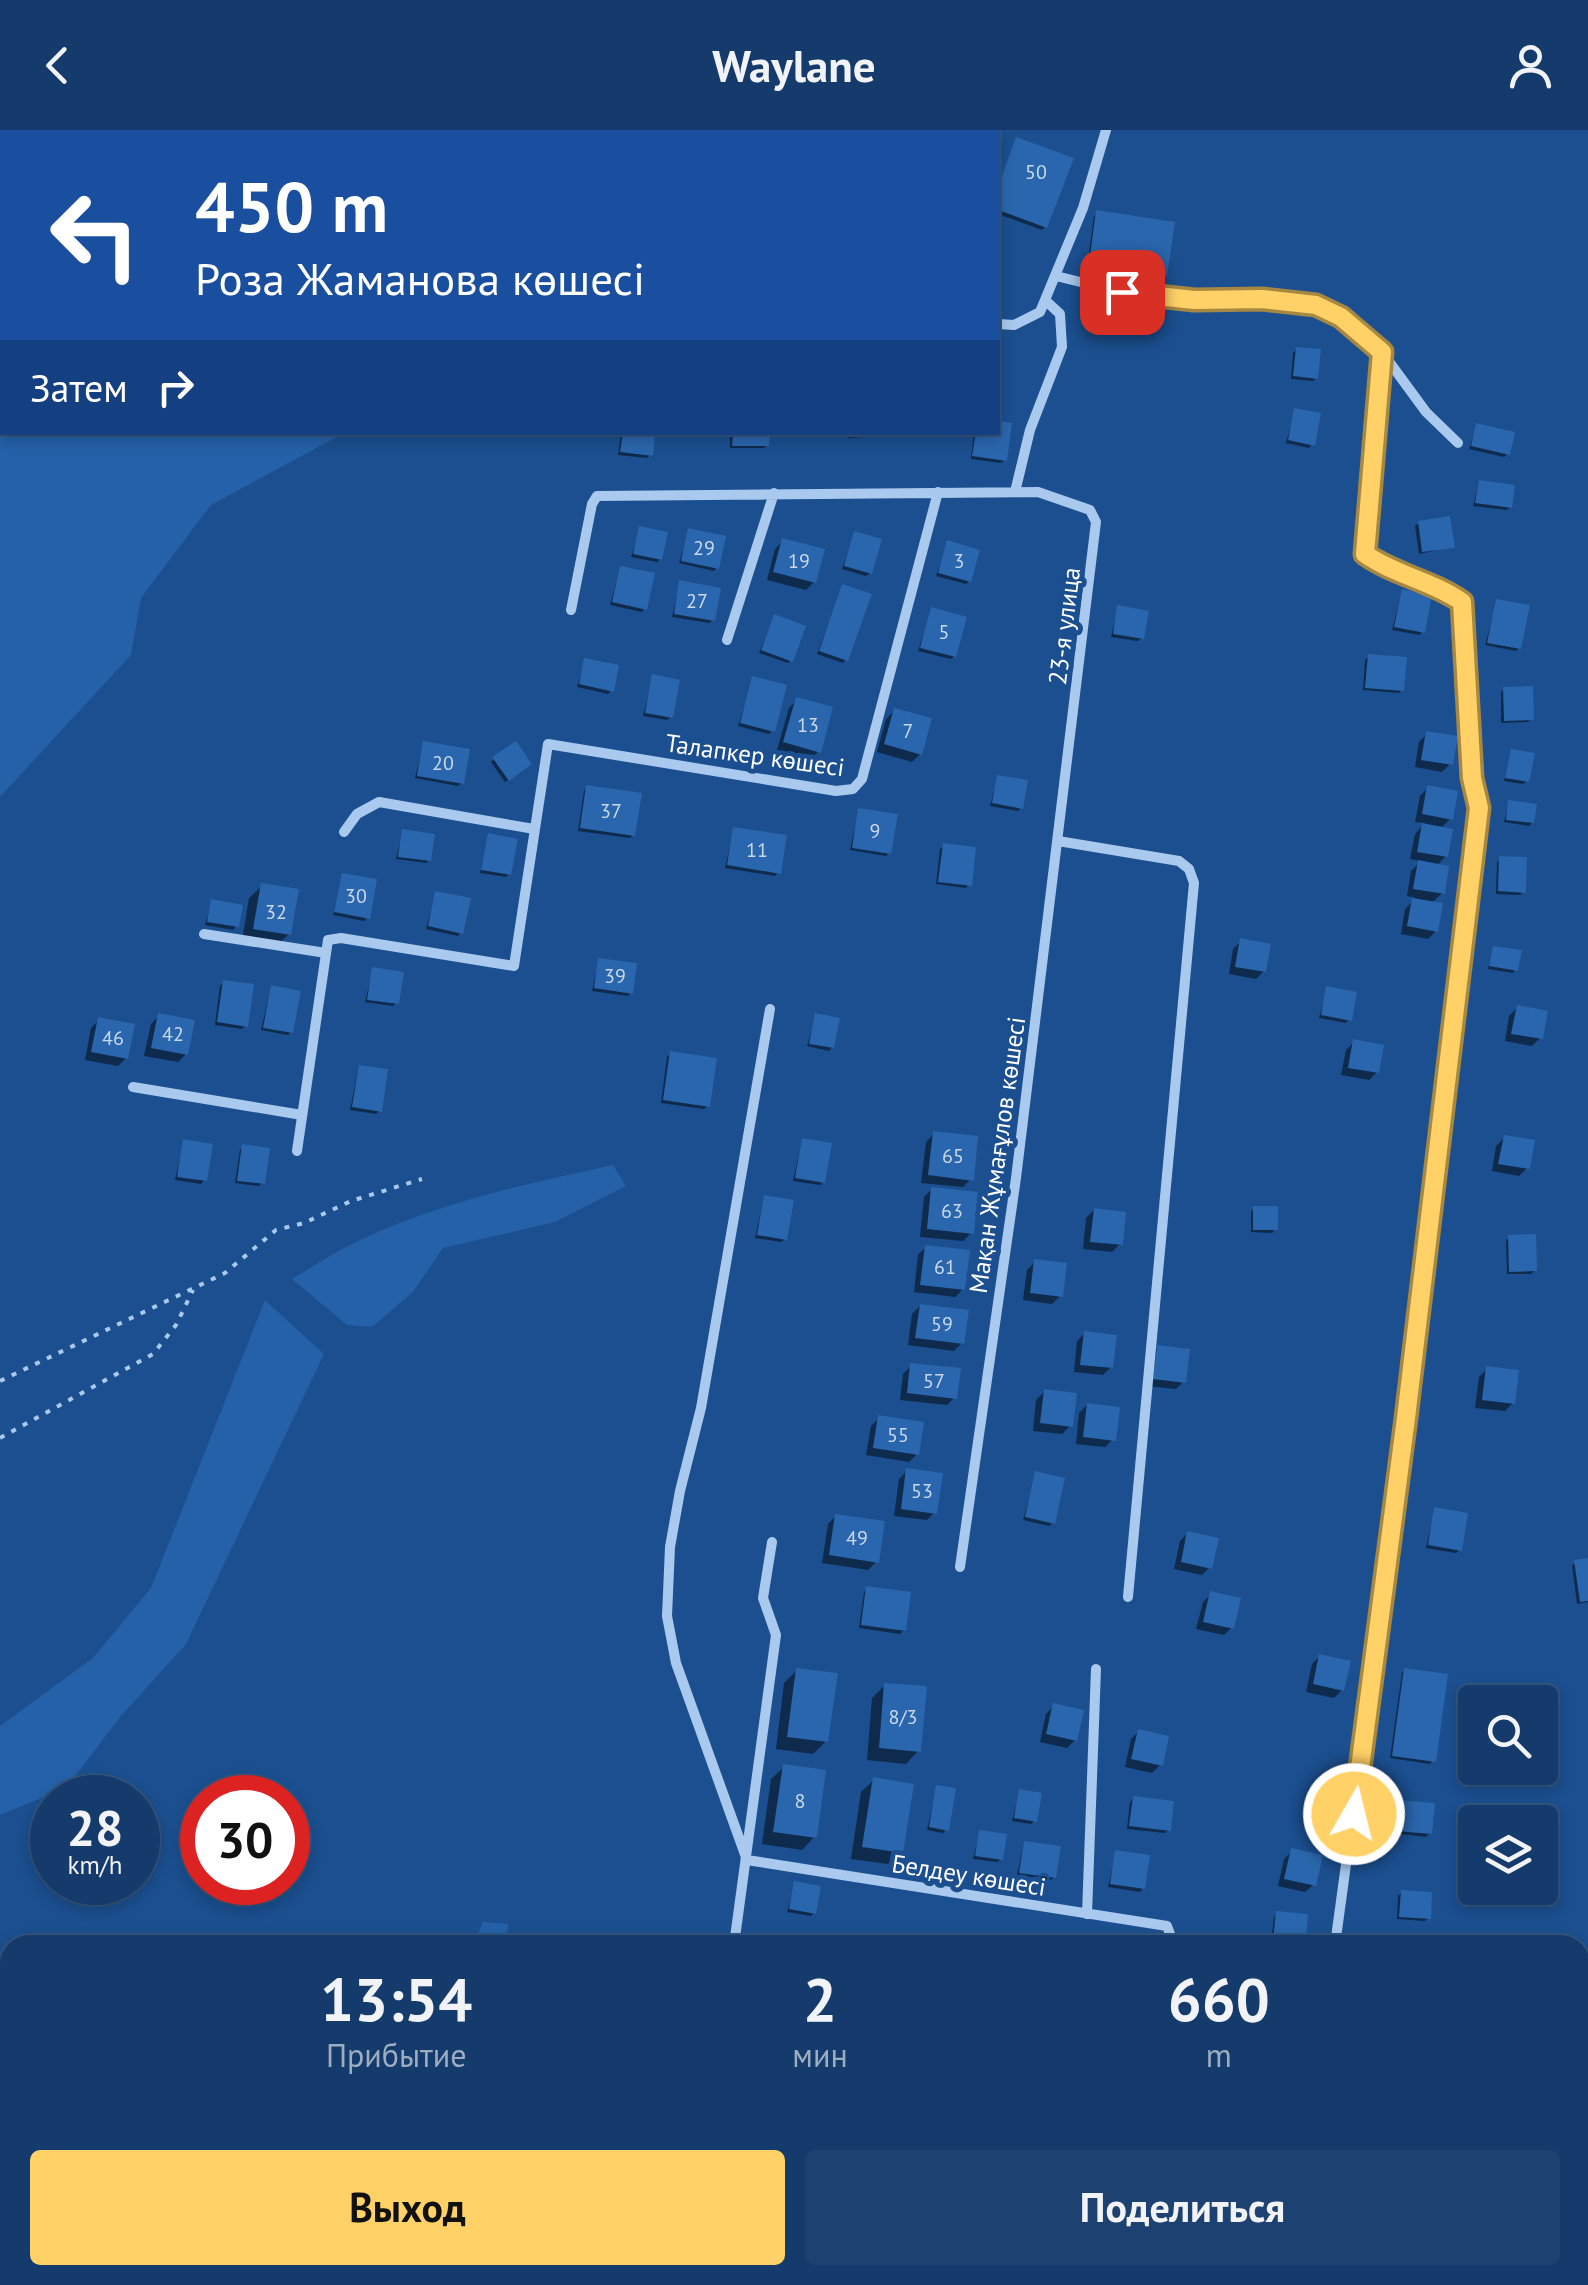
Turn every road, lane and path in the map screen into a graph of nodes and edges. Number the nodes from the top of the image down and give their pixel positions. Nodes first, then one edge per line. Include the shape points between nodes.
1 (1106, 130) edge
2 (1056, 276) junction
3 (1045, 300) junction
4 (1000, 324) edge
5 (1382, 352) junction
6 (1458, 443) dead end
7 (938, 492) junction
8 (1015, 492) junction
9 (774, 494) junction
10 (571, 610) dead end
11 (727, 640) dead end
12 (1070, 748) joint
13 (534, 829) junction
14 (344, 832) dead end
15 (1058, 841) junction
16 (204, 934) dead end
17 (326, 952) junction
18 (770, 1009) dead end
19 (133, 1087) dead end
20 (302, 1115) junction
21 (297, 1151) dead end
22 (422, 1179) dead end
23 (194, 1288) junction
24 (0, 1380) edge
25 (0, 1438) edge
26 (772, 1542) dead end
27 (960, 1567) dead end
28 (1128, 1598) dead end
29 (1096, 1668) dead end
30 (747, 1860) junction
31 (1087, 1914) junction
32 (736, 1935) edge
33 (1171, 1935) edge
34 (1336, 1935) edge

1 - 2 street
2 - 3 street
2 - 5 street via 1122,292 1316,305
3 - 4 street via 1040,312
3 - 8 street via 1060,314 1062,346
5 - 6 street
5 - 34 street via 1365,554 1462,602 1479,808
7 - 8 street
7 - 9 street
7 - 13 street, Талапкер көшесі via 862,779 853,788 548,744
8 - 12 street, 23-я улица via 1038,492 1090,510 1096,522
9 - 10 street via 597,496
9 - 11 street
12 - 15 street, Мақан Жұмағұлов көшесі
13 - 14 street via 378,802
13 - 17 street, Талапкер көшесі via 514,966 340,938 328,940
15 - 27 street, Мақан Жұмағұлов көшесі
15 - 28 street via 1179,861 1194,883
16 - 17 street, Талапкер көшесі
17 - 20 street
18 - 30 street via 701,1408 670,1547 667,1616 676,1663
19 - 20 street
20 - 21 street
22 - 23 path via 276,1230 225,1273
23 - 24 path
23 - 25 path via 153,1354
26 - 30 street via 763,1598 776,1635
29 - 31 street
30 - 31 street, Белдеу көшесі
30 - 32 street
31 - 33 street, Белдеу көшесі via 1167,1926

